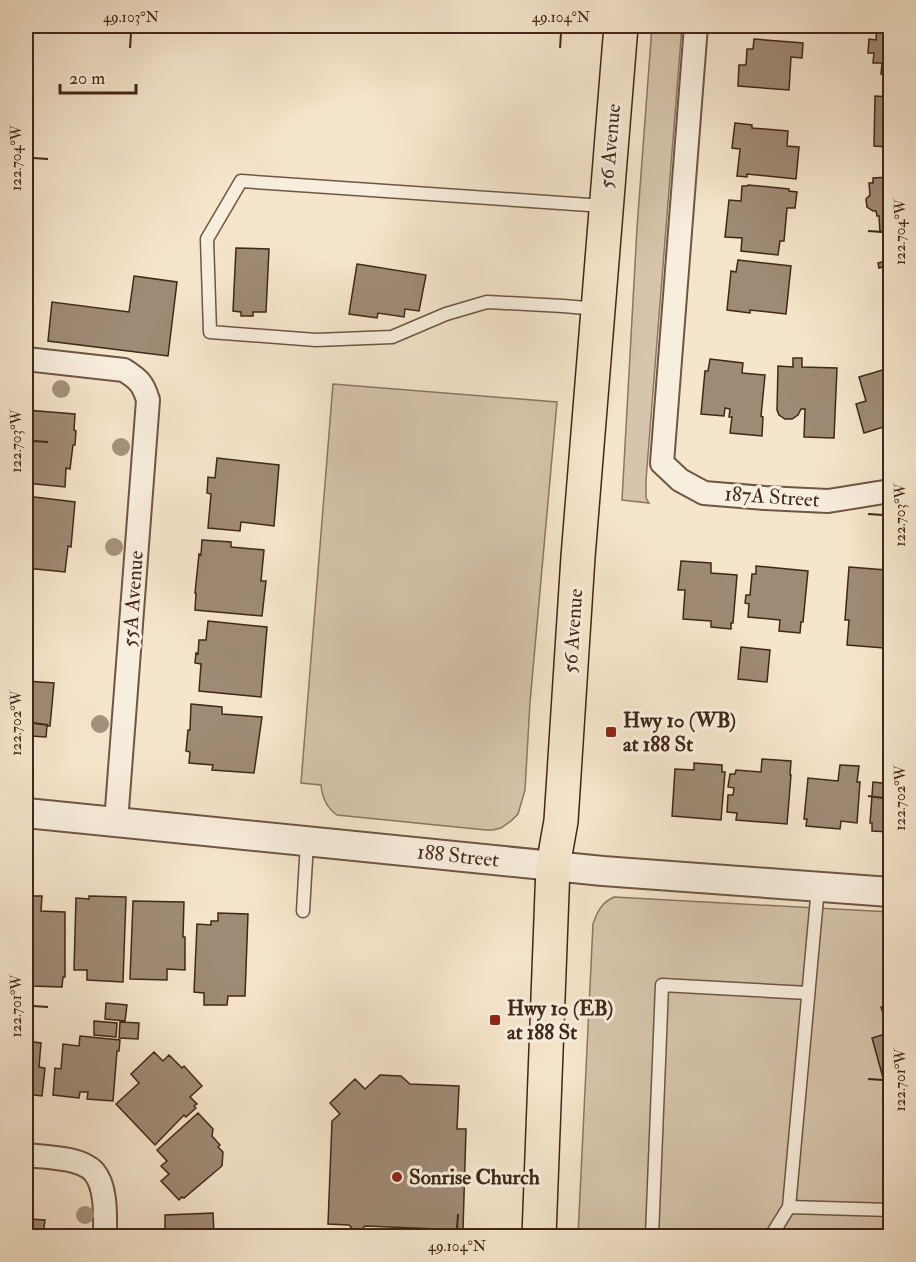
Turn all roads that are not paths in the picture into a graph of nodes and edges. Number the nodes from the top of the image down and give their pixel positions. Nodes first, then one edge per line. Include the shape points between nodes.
1 (621, 26) edge
2 (696, 26) edge
3 (605, 206) junction
4 (598, 309) junction
5 (26, 358) edge
6 (891, 491) edge
7 (26, 813) edge
8 (116, 822) junction
9 (308, 840) junction
10 (553, 866) junction
11 (818, 887) junction
12 (891, 892) edge
13 (303, 911) dead end
14 (808, 993) junction
15 (26, 1155) edge
16 (789, 1207) junction
17 (891, 1210) edge
18 (105, 1236) edge
19 (539, 1236) edge
20 (652, 1236) edge
21 (771, 1236) edge

1 - 3 highway, 56 Avenue
2 - 6 street, 187A Street via 662,463 680,480 704,493 828,501
3 - 4 highway, 56 Avenue
3 - 4 lane via 241,181 207,239 210,332 315,340 392,337 487,302
4 - 10 highway, 56 Avenue via 561,822
5 - 8 street, 55A Avenue via 124,370 137,378 148,400
7 - 8 street, 188 Street
8 - 9 street, 188 Street
9 - 10 street, 188 Street
9 - 13 lane
10 - 11 street, 188 Street
10 - 19 highway, 56 Avenue
11 - 12 street, 188 Street
11 - 14 lane
14 - 16 lane
14 - 20 lane via 662,985
15 - 18 street via 65,1159 93,1172 102,1188
16 - 17 lane
16 - 21 lane

